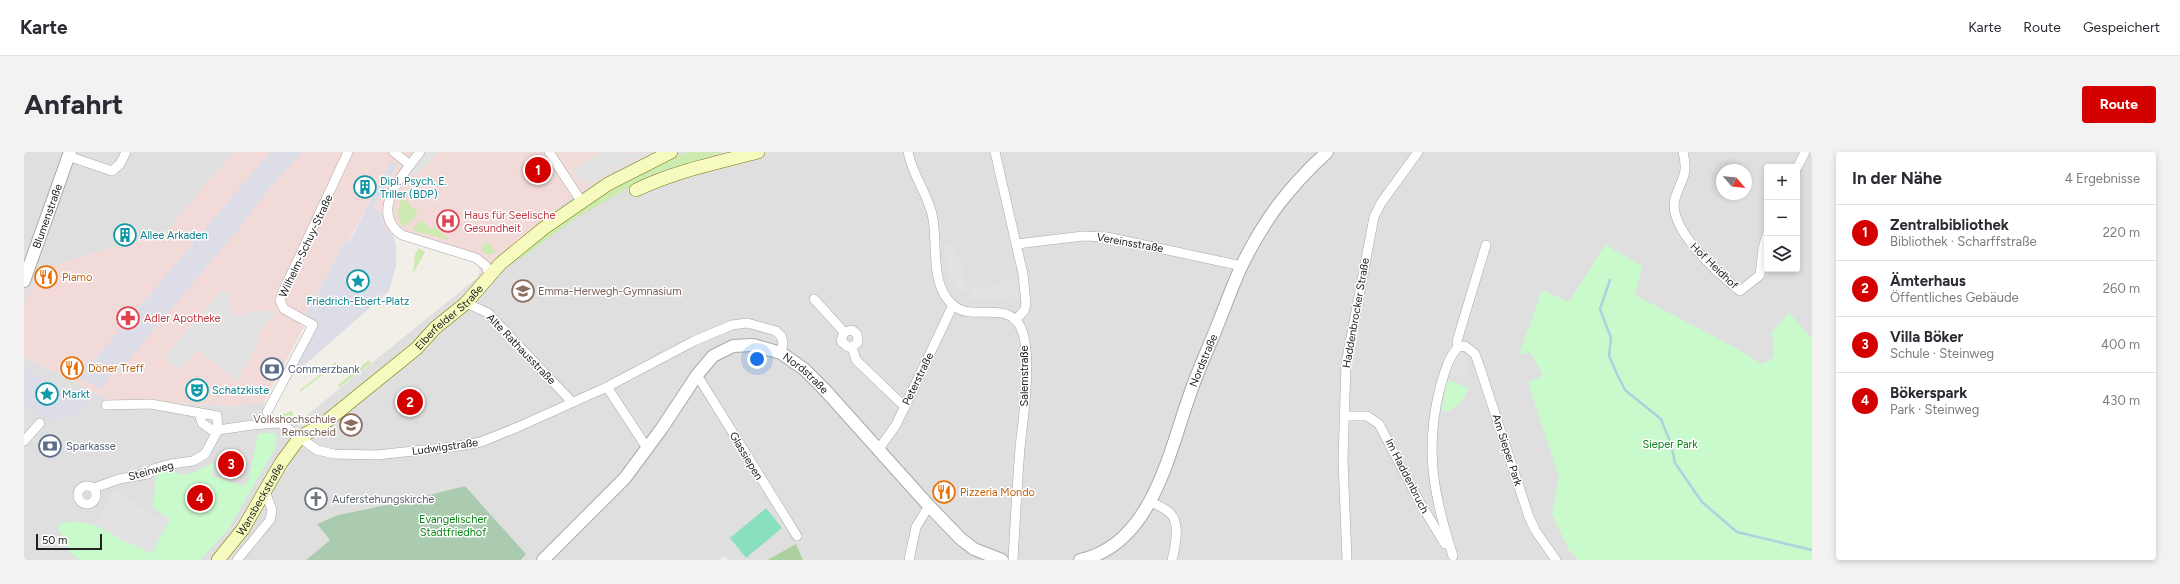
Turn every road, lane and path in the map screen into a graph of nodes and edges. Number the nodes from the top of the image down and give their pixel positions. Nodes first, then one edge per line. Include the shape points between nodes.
1 (126, 152) edge
2 (348, 152) edge
3 (394, 152) edge
4 (420, 152) edge
5 (549, 152) edge
6 (671, 152) edge
7 (995, 152) edge
8 (1327, 152) edge
9 (1418, 152) edge
10 (1683, 152) edge
11 (1805, 152) edge
12 (754, 153) edge
13 (69, 154) edge
14 (907, 154) edge
15 (1799, 164) edge
16 (410, 165) junction
17 (636, 190) dead end
18 (581, 201) junction
19 (1767, 236) edge
20 (1017, 244) junction
21 (1486, 245) dead end
22 (1242, 266) junction
23 (490, 277) junction
24 (24, 281) edge
25 (814, 299) dead end
26 (466, 303) junction
27 (953, 305) junction
28 (1016, 319) junction
29 (844, 332) junction
30 (852, 347) junction
31 (1458, 347) junction
32 (781, 354) junction
33 (697, 375) junction
34 (607, 387) junction
35 (572, 402) junction
36 (106, 405) dead end
37 (905, 407) junction
38 (199, 412) junction
39 (268, 412) dead end
40 (1345, 416) junction
41 (40, 423) dead end
42 (218, 430) junction
43 (300, 437) junction
44 (24, 440) edge
45 (647, 448) junction
46 (878, 450) junction
47 (94, 488) dead end
48 (265, 491) junction
49 (1150, 502) junction
50 (929, 506) junction
51 (797, 536) dead end
52 (1454, 558) edge
53 (218, 560) edge
54 (237, 560) edge
55 (543, 560) edge
56 (909, 560) edge
57 (1002, 560) edge
58 (1013, 560) edge
59 (1080, 560) edge
60 (1172, 560) edge
61 (1347, 560) edge
62 (1556, 560) edge

1 - 13 street via 120,164 112,171
2 - 39 street, Wilhelm-Schuy-Straße via 280,301 284,309 313,325
3 - 16 street
4 - 16 street
5 - 18 street
6 - 18 main road, Elberfelder Straße
7 - 20 street
8 - 22 street, Nordstraße via 1292,186
9 - 40 street, Haddenbrocker Straße via 1381,203 1371,228 1347,351
10 - 19 street, Hof Heidhof via 1686,170 1675,200 1677,218 1689,241 1740,291 1758,278
11 - 15 street
12 - 17 main road via 692,168
13 - 24 street, Blumenstraße
14 - 27 street via 932,214 940,286 943,294
16 - 23 street via 394,190 387,213 388,221 394,230 409,238 476,258 486,266
18 - 23 main road, Elberfelder Straße via 507,258
20 - 22 street, Vereinsstraße via 1096,236
20 - 28 street via 1026,304 1024,311
21 - 31 street via 1457,341
22 - 49 street, Nordstraße via 1190,393 1162,479
23 - 26 main road, Elberfelder Straße
25 - 29 street
26 - 35 street, Alte Rathausstraße via 488,313
26 - 43 main road, Elberfelder Straße via 435,328 417,348 322,425
27 - 28 street via 968,311 1001,312
27 - 37 street, Peterstraße
28 - 58 street, Salemstraße via 1024,335 1026,369
29 - 30 street via 841,338 843,343
29 - 30 street via 852,330 857,334 858,342
30 - 37 street via 856,360
31 - 52 street via 1451,355 1441,384 1434,410 1432,437 1435,490
31 - 62 street, Am Sieper Park via 1465,346 1475,354 1529,517
32 - 33 street, Nordstraße via 753,345 733,346 713,356
32 - 34 street, Ludwigstraße via 783,342 776,331 747,323 732,325 694,341
32 - 46 street, Nordstraße via 814,379
33 - 45 street, Nordstraße
33 - 51 street, Glassiepen
34 - 35 street, Ludwigstraße
34 - 45 street
35 - 43 street, Ludwigstraße via 481,442 452,447 376,455 346,455 317,450
36 - 38 street via 143,403
37 - 46 street, Peterstraße
38 - 42 street via 202,423 212,430
38 - 42 street via 218,416
40 - 52 street, Im Haddenbruch via 1367,416 1379,424 1419,501
40 - 61 street, Haddenbrocker Straße via 1344,495
41 - 44 street
42 - 43 street via 280,424
42 - 47 street, Steinweg via 205,454 193,461 153,469 148,474 119,479
43 - 48 main road, Wansbeckstraße
45 - 55 street, Nordstraße via 625,478
46 - 50 street, Nordstraße
48 - 53 main road, Wansbeckstraße via 243,529
48 - 54 street via 272,510 270,520
49 - 59 street, Nordstraße via 1121,538 1107,549
49 - 60 street via 1170,513 1173,518 1176,527
50 - 56 street via 916,527
50 - 57 street, Nordstraße via 974,549

